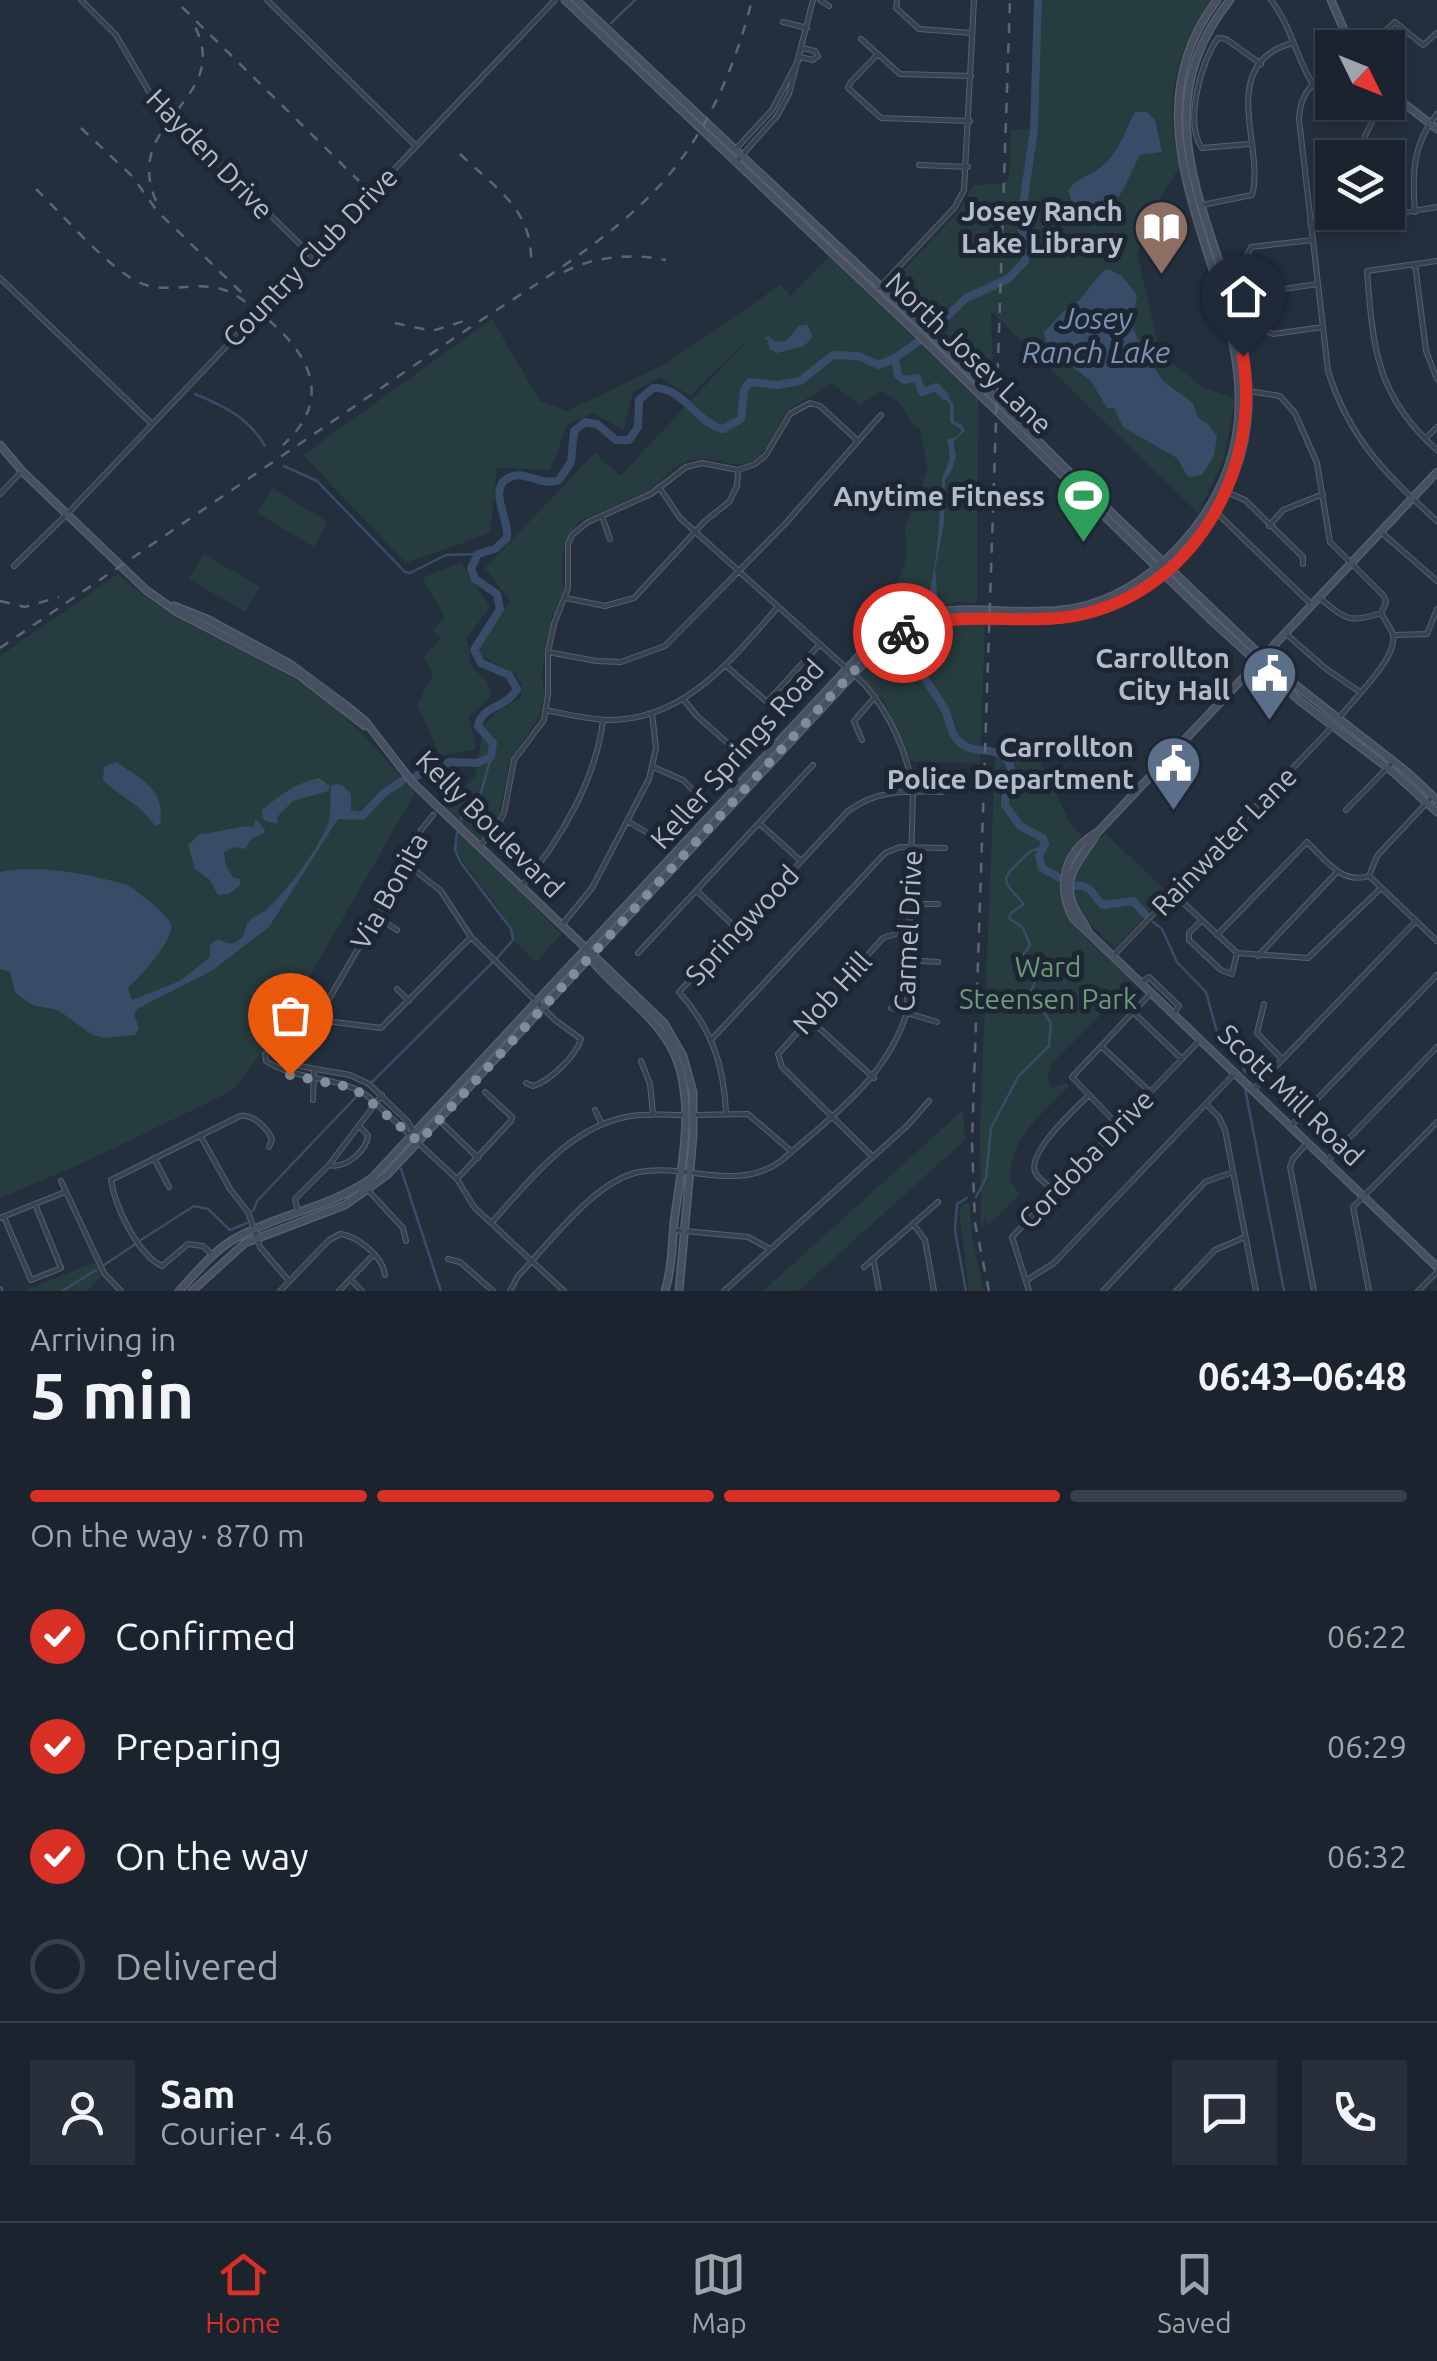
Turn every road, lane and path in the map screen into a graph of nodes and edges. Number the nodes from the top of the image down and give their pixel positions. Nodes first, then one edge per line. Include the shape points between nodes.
1 (81, 0) edge
2 (268, 0) edge
3 (554, 0) edge
4 (565, 0) edge
5 (576, 0) edge
6 (817, 0) edge
7 (896, 0) edge
8 (974, 0) edge
9 (1217, 0) edge
10 (1230, 0) edge
11 (1271, 0) edge
12 (1335, 1) edge
13 (828, 6) dead end
14 (783, 22) dead end
15 (807, 28) junction
16 (1345, 30) edge
17 (1405, 31) edge
18 (972, 32) junction
19 (1437, 33) edge
20 (861, 39) dead end
21 (1292, 42) junction
22 (802, 48) junction
23 (878, 54) junction
24 (800, 57) junction
25 (1261, 64) junction
26 (971, 76) junction
27 (1184, 79) junction
28 (1315, 81) edge
29 (1312, 83) junction
30 (1405, 105) edge
31 (1437, 114) edge
32 (970, 121) junction
33 (1430, 123) junction
34 (1437, 129) edge
35 (1249, 144) junction
36 (416, 146) junction
37 (735, 156) junction
38 (919, 165) dead end
39 (968, 167) junction
40 (1199, 206) junction
41 (1437, 207) edge
42 (1415, 212) junction
43 (1405, 213) edge
44 (1315, 221) edge
45 (1310, 222) junction
46 (1313, 240) junction
47 (311, 255) junction
48 (1437, 261) edge
49 (1415, 264) junction
50 (0, 278) edge
51 (1318, 284) junction
52 (877, 290) junction
53 (1256, 293) junction
54 (1225, 299) junction
55 (1323, 327) junction
56 (1437, 379) edge
57 (1243, 391) junction
58 (881, 415) dead end
59 (152, 424) junction
60 (1012, 426) junction
61 (1437, 427) edge
62 (1425, 439) junction
63 (858, 440) junction
64 (1041, 443) junction
65 (0, 445) edge
66 (1437, 450) edge
67 (0, 454) edge
68 (9, 458) junction
69 (738, 470) junction
70 (22, 472) junction
71 (1437, 472) edge
72 (659, 487) junction
73 (1228, 492) junction
74 (0, 494) edge
75 (1324, 494) junction
76 (1413, 498) junction
77 (1212, 510) junction
78 (66, 515) junction
79 (602, 516) junction
80 (1437, 521) edge
81 (1269, 526) junction
82 (696, 532) junction
83 (1381, 532) junction
84 (610, 539) dead end
85 (1163, 560) junction
86 (1303, 564) dead end
87 (1350, 565) junction
88 (14, 566) dead end
89 (1156, 567) junction
90 (738, 569) junction
91 (1166, 571) junction
92 (1437, 584) edge
93 (1320, 597) junction
94 (565, 598) junction
95 (1312, 604) junction
96 (778, 606) junction
97 (1437, 609) edge
98 (1027, 610) junction
99 (1381, 612) junction
100 (1214, 617) junction
101 (1007, 618) junction
102 (889, 630) junction
103 (1285, 633) junction
104 (1393, 635) junction
105 (894, 638) junction
106 (820, 644) junction
107 (548, 652) junction
108 (1260, 660) junction
109 (726, 666) junction
110 (849, 670) junction
111 (1360, 692) junction
112 (875, 697) junction
113 (684, 700) junction
114 (545, 710) junction
115 (652, 714) junction
116 (603, 720) junction
117 (1336, 723) junction
118 (862, 740) dead end
119 (748, 756) dead end
120 (1390, 764) junction
121 (813, 765) dead end
122 (653, 767) junction
123 (913, 792) junction
124 (942, 792) dead end
125 (1432, 799) edge
126 (705, 802) dead end
127 (1346, 810) dead end
128 (1437, 812) edge
129 (433, 815) dead end
130 (629, 822) junction
131 (759, 823) junction
132 (646, 832) dead end
133 (480, 846) junction
134 (913, 847) junction
135 (946, 848) dead end
136 (801, 861) junction
137 (407, 864) junction
138 (1337, 872) junction
139 (1368, 876) junction
140 (521, 886) junction
141 (1380, 888) junction
142 (697, 891) junction
143 (1173, 893) junction
144 (911, 904) junction
145 (938, 904) dead end
146 (376, 916) junction
147 (1202, 920) junction
148 (1416, 921) junction
149 (561, 926) junction
150 (737, 929) junction
151 (398, 930) dead end
152 (910, 930) junction
153 (1217, 934) junction
154 (471, 937) junction
155 (1437, 941) edge
156 (638, 953) dead end
157 (1237, 953) junction
158 (590, 954) junction
159 (1114, 955) junction
160 (1258, 956) junction
161 (908, 960) junction
162 (938, 962) dead end
163 (1437, 975) edge
164 (1142, 982) junction
165 (397, 989) dead end
166 (1152, 992) junction
167 (635, 998) junction
168 (409, 1000) junction
169 (1264, 1004) dead end
170 (540, 1005) junction
171 (891, 1008) dead end
172 (907, 1012) junction
173 (1133, 1012) junction
174 (1174, 1013) junction
175 (319, 1015) junction
176 (808, 1018) junction
177 (937, 1022) dead end
178 (712, 1039) junction
179 (1201, 1039) junction
180 (1101, 1046) junction
181 (1437, 1047) edge
182 (1282, 1059) junction
183 (640, 1060) dead end
184 (1182, 1060) junction
185 (294, 1065) junction
186 (314, 1071) junction
187 (479, 1071) junction
188 (1236, 1072) junction
189 (290, 1075) junction
190 (874, 1078) junction
191 (314, 1080) junction
192 (526, 1083) dead end
193 (1253, 1090) junction
194 (485, 1092) dead end
195 (1150, 1092) junction
196 (382, 1095) junction
197 (1088, 1096) junction
198 (313, 1100) dead end
199 (929, 1100) dead end
200 (375, 1103) junction
201 (1206, 1104) junction
202 (595, 1110) dead end
203 (726, 1113) junction
204 (652, 1114) junction
205 (684, 1115) junction
206 (694, 1115) junction
207 (832, 1116) junction
208 (439, 1120) junction
209 (1437, 1122) edge
210 (602, 1124) junction
211 (1118, 1125) junction
212 (359, 1126) junction
213 (1291, 1126) junction
214 (200, 1136) junction
215 (415, 1137) junction
216 (1308, 1142) junction
217 (269, 1147) dead end
218 (792, 1152) junction
219 (873, 1157) junction
220 (154, 1158) junction
221 (478, 1158) junction
222 (1328, 1160) junction
223 (329, 1165) junction
224 (1233, 1172) junction
225 (680, 1173) junction
226 (690, 1174) junction
227 (457, 1179) junction
228 (61, 1182) dead end
229 (169, 1187) dead end
230 (368, 1190) junction
231 (1054, 1191) junction
232 (65, 1192) junction
233 (1364, 1196) junction
234 (938, 1202) dead end
235 (35, 1204) junction
236 (298, 1213) junction
237 (2, 1218) edge
238 (491, 1223) junction
239 (914, 1225) junction
240 (674, 1230) junction
241 (685, 1231) junction
242 (256, 1233) junction
243 (1245, 1237) junction
244 (406, 1241) dead end
245 (770, 1249) junction
246 (213, 1254) junction
247 (373, 1255) junction
248 (448, 1258) dead end
249 (532, 1262) junction
250 (874, 1262) junction
251 (864, 1268) dead end
252 (1437, 1269) edge
253 (386, 1275) dead end
254 (350, 1280) junction
255 (290, 1281) junction
256 (1026, 1281) junction
257 (120, 1291) edge
258 (179, 1291) edge
259 (192, 1291) edge
260 (280, 1291) edge
261 (339, 1291) edge
262 (362, 1291) edge
263 (493, 1291) edge
264 (510, 1291) edge
265 (564, 1291) edge
266 (666, 1291) edge
267 (679, 1291) edge
268 (724, 1291) edge
269 (879, 1291) edge
270 (934, 1291) edge
271 (1029, 1291) edge
272 (1102, 1291) edge
273 (1176, 1291) edge
274 (1256, 1291) edge
275 (1314, 1291) edge
276 (1369, 1291) edge
277 (1418, 1291) edge

1 - 47 street, Hayden Drive via 116,35 155,102
2 - 36 street
3 - 36 street, Country Club Drive
4 - 37 main road, North Josey Lane
5 - 37 main road, North Josey Lane
6 - 13 street
6 - 15 street
7 - 18 street via 919,29
8 - 18 street
9 - 27 main road, Keller Springs Road via 1189,47
10 - 27 main road, Keller Springs Road
11 - 21 street
12 - 16 main road
14 - 15 street
15 - 22 street
17 - 19 street via 1422,45
18 - 26 street
20 - 23 street
21 - 25 street
21 - 29 street
22 - 24 street
22 - 24 street via 818,56
23 - 26 street via 900,74
23 - 32 street via 848,88 875,114
24 - 37 street via 784,105
25 - 35 street via 1248,100
25 - 35 street via 1218,38 1197,92 1199,145
26 - 32 street
27 - 40 main road, Keller Springs Road
28 - 29 street
29 - 45 street via 1299,119
30 - 33 main road
31 - 33 street
32 - 39 street
33 - 34 main road
33 - 42 street via 1413,163
35 - 40 street via 1252,195
36 - 47 street, Country Club Drive
37 - 52 main road, North Josey Lane
38 - 39 street
39 - 52 street via 955,207
40 - 54 main road, Keller Springs Road
41 - 42 street
42 - 43 street
44 - 45 street
45 - 46 street
46 - 51 street
46 - 53 street via 1247,248
47 - 59 street, Country Club Drive
48 - 49 street
49 - 56 street via 1426,351
49 - 62 street via 1370,269 1367,275 1382,378
50 - 59 street
51 - 53 street
51 - 55 street
52 - 60 main road, North Josey Lane
52 - 64 main road, North Josey Lane
53 - 54 street
53 - 55 street via 1268,333
54 - 57 main road, Keller Springs Road via 1243,356
55 - 76 street via 1328,371 1349,425
57 - 73 main road, Keller Springs Road via 1246,422
57 - 75 street via 1287,400 1309,442
57 - 77 main road, Keller Springs Road via 1233,452
58 - 63 street
59 - 78 street, Country Club Drive
60 - 64 main road
60 - 89 main road, North Josey Lane
61 - 62 street
62 - 66 street
63 - 69 street via 810,404 790,414 766,455
63 - 90 street
64 - 85 main road, North Josey Lane
65 - 68 main road, Kelly Boulevard
67 - 68 main road, Kelly Boulevard
68 - 70 main road, Kelly Boulevard
69 - 72 street via 693,464
69 - 82 street via 734,494
70 - 74 street
70 - 78 main road, Kelly Boulevard
71 - 76 main road
72 - 79 street
72 - 82 street, Carmel Drive
73 - 77 main road, Keller Springs Road
73 - 81 street
75 - 81 street via 1283,510
75 - 87 street via 1330,542
76 - 80 street
76 - 83 main road
77 - 85 main road, Keller Springs Road
77 - 91 main road, Keller Springs Road via 1195,542
77 - 95 street
78 - 88 street, Country Club Drive
78 - 133 main road, Kelly Boulevard via 136,582 320,690 366,727
79 - 84 street
79 - 94 street via 578,527 568,544
81 - 86 street
82 - 90 street, Carmel Drive
82 - 94 street via 624,603
83 - 87 main road
83 - 92 street
85 - 89 main road, Keller Springs Road
85 - 91 main road, North Josey Lane
87 - 93 main road
87 - 99 street via 1384,596
89 - 91 main road, North Josey Lane
89 - 98 main road, Keller Springs Road via 1098,602
90 - 96 street, Carmel Drive
90 - 107 street via 676,636 648,654 612,663
91 - 100 main road, North Josey Lane
91 - 100 main road, North Josey Lane
91 - 101 main road, Keller Springs Road via 1129,598 1089,612
93 - 95 main road
93 - 99 street via 1348,619
94 - 107 street
95 - 103 main road
96 - 106 street, Carmel Drive
96 - 109 street
97 - 104 street via 1427,634
98 - 101 main road
98 - 102 main road, Keller Springs Road via 926,614
99 - 104 street
100 - 108 main road, North Josey Lane
100 - 108 main road, North Josey Lane
101 - 105 main road, Keller Springs Road via 928,623
102 - 105 main road
102 - 110 main road, Keller Springs Road
103 - 108 main road
103 - 111 street
104 - 111 street, Rainwater Lane via 1388,655
105 - 110 main road, Keller Springs Road
106 - 109 street via 767,702
106 - 110 street, Carmel Drive
107 - 114 street
108 - 117 main road, North Josey Lane
108 - 159 main road, Scott Mill Road via 1075,863 1072,904 1088,932
109 - 113 street
110 - 112 street, Carmel Drive
110 - 158 main road, Keller Springs Road
111 - 117 street, Rainwater Lane
112 - 118 street via 854,721
112 - 123 street, Carmel Drive via 900,746
113 - 115 street
113 - 119 street
114 - 116 street
114 - 133 street via 511,769 501,820
115 - 116 street
115 - 122 street
116 - 140 street via 598,752 567,820
117 - 120 main road, North Josey Lane
117 - 143 street, Rainwater Lane
120 - 125 main road, North Josey Lane
120 - 127 street
121 - 131 street
122 - 126 street via 683,780
122 - 130 street
123 - 124 street, Springwood
123 - 134 street, Carmel Drive
123 - 136 street, Springwood via 886,792 857,804
125 - 128 main road, North Josey Lane
125 - 139 street via 1377,856
129 - 137 street, Via Bonita
130 - 132 street
130 - 149 street via 592,888
131 - 136 street
131 - 142 street
133 - 140 main road, Kelly Boulevard
134 - 135 street
134 - 144 street, Carmel Drive
134 - 178 street via 886,853
136 - 150 street, Springwood
137 - 146 street, Via Bonita
137 - 154 street via 441,891
138 - 139 street via 1352,880
138 - 153 street via 1306,842
138 - 160 street
139 - 141 street
140 - 149 main road, Kelly Boulevard
141 - 148 street
141 - 160 street via 1313,956
142 - 150 street
142 - 156 street
143 - 147 street
143 - 159 street, Rainwater Lane
144 - 145 street
144 - 152 street, Carmel Drive
146 - 151 street
146 - 175 street, Via Bonita
147 - 153 street
147 - 157 street via 1188,936 1210,960 1232,974
148 - 155 street
148 - 182 street
149 - 158 main road, Kelly Boulevard
150 - 178 street, Springwood via 679,992
152 - 161 street, Carmel Drive
152 - 176 street, Nob Hill via 883,938
153 - 157 street
154 - 168 street
154 - 170 street
157 - 160 street
158 - 167 main road, Kelly Boulevard
158 - 170 main road, Keller Springs Road
159 - 164 main road, Scott Mill Road
161 - 162 street
161 - 172 street, Carmel Drive
163 - 213 street
164 - 166 main road, Scott Mill Road
164 - 174 street via 1149,977 1178,1006
165 - 168 street
166 - 173 street
166 - 174 main road, Scott Mill Road
167 - 205 main road, Kelly Boulevard via 676,1058
167 - 206 main road, Kelly Boulevard via 664,1023 683,1056
168 - 175 street via 378,1029
169 - 182 street via 1256,1033
170 - 187 main road, Keller Springs Road
170 - 192 street via 581,1043 544,1081
171 - 172 street
172 - 177 street
172 - 190 street, Carmel Drive
173 - 180 street
173 - 184 street
174 - 179 main road, Scott Mill Road
175 - 185 street, Via Bonita
176 - 190 street
176 - 207 street, Nob Hill via 778,1058
178 - 203 street, Springwood
179 - 184 street, Cordoba Drive
179 - 188 main road, Scott Mill Road
180 - 195 street
180 - 197 street via 1072,1078
181 - 222 street
182 - 193 street
183 - 204 street
184 - 195 street, Cordoba Drive
185 - 186 street
185 - 189 street, Via Bonita
185 - 189 street via 270,1050 264,1054
186 - 191 street
186 - 196 street via 360,1079
187 - 208 main road, Keller Springs Road
187 - 215 main road, Keller Springs Road
188 - 193 main road, Scott Mill Road
188 - 201 street
189 - 191 street
190 - 207 street, Carmel Drive
191 - 198 street
191 - 200 street via 354,1088
193 - 213 main road, Scott Mill Road
194 - 221 street via 512,1121
195 - 211 street, Cordoba Drive
196 - 200 street
196 - 215 street
197 - 211 street
197 - 231 street via 1044,1143 1034,1166
199 - 219 street
200 - 212 street
200 - 215 street
201 - 224 street via 1223,1123
201 - 256 street via 1054,1263
202 - 210 street
203 - 206 street
203 - 218 street via 754,1116
204 - 205 street
204 - 210 street
205 - 206 street
205 - 225 main road, Kelly Boulevard
206 - 226 main road, Kelly Boulevard
207 - 218 street, Carmel Drive
207 - 219 street, Nob Hill
208 - 215 main road, Keller Springs Road
208 - 221 street
209 - 233 street
210 - 238 street via 559,1151
211 - 231 street, Cordoba Drive
212 - 223 street
212 - 223 street via 368,1135 366,1146 344,1164
213 - 216 main road, Scott Mill Road
214 - 217 street via 246,1115 270,1134
214 - 220 street
214 - 242 street
215 - 227 street
215 - 230 main road, Keller Springs Road
215 - 236 main road, Keller Springs Road via 362,1186
216 - 222 main road, Scott Mill Road
216 - 275 street via 1290,1166
218 - 226 street, Carmel Drive via 750,1176
219 - 245 street
220 - 229 street
220 - 246 street via 112,1178 143,1252 158,1266 188,1244
221 - 227 street
222 - 233 main road, Scott Mill Road
223 - 236 street via 295,1200
224 - 243 street
224 - 272 street via 1206,1182
225 - 226 street, Carmel Drive
225 - 240 main road, Kelly Boulevard
225 - 249 street, Carmel Drive via 640,1172 605,1187
226 - 241 main road, Kelly Boulevard
227 - 238 street
228 - 232 street
230 - 242 main road, Keller Springs Road via 332,1211
230 - 244 street via 404,1228
231 - 256 street, Cordoba Drive via 1012,1237
232 - 235 street
232 - 257 street via 104,1273
233 - 252 main road, Scott Mill Road
233 - 276 street via 1352,1213
234 - 239 street
235 - 237 street
235 - 237 street via 60,1268 30,1280
236 - 242 main road, Keller Springs Road
238 - 249 street
239 - 250 street
239 - 270 street via 925,1240
240 - 241 street
240 - 266 main road, Kelly Boulevard
241 - 245 street via 748,1237
241 - 267 main road, Kelly Boulevard
242 - 246 main road, Keller Springs Road
242 - 255 street
242 - 259 main road, Keller Springs Road
243 - 273 street via 1214,1250
243 - 274 street
245 - 268 street
246 - 258 main road, Keller Springs Road
247 - 253 street
247 - 254 street
247 - 255 street via 340,1234
248 - 263 street
249 - 264 street, Carmel Drive
249 - 265 street
250 - 251 street
250 - 269 street
252 - 277 street
254 - 261 street
254 - 262 street
255 - 260 street
256 - 271 street, Cordoba Drive

